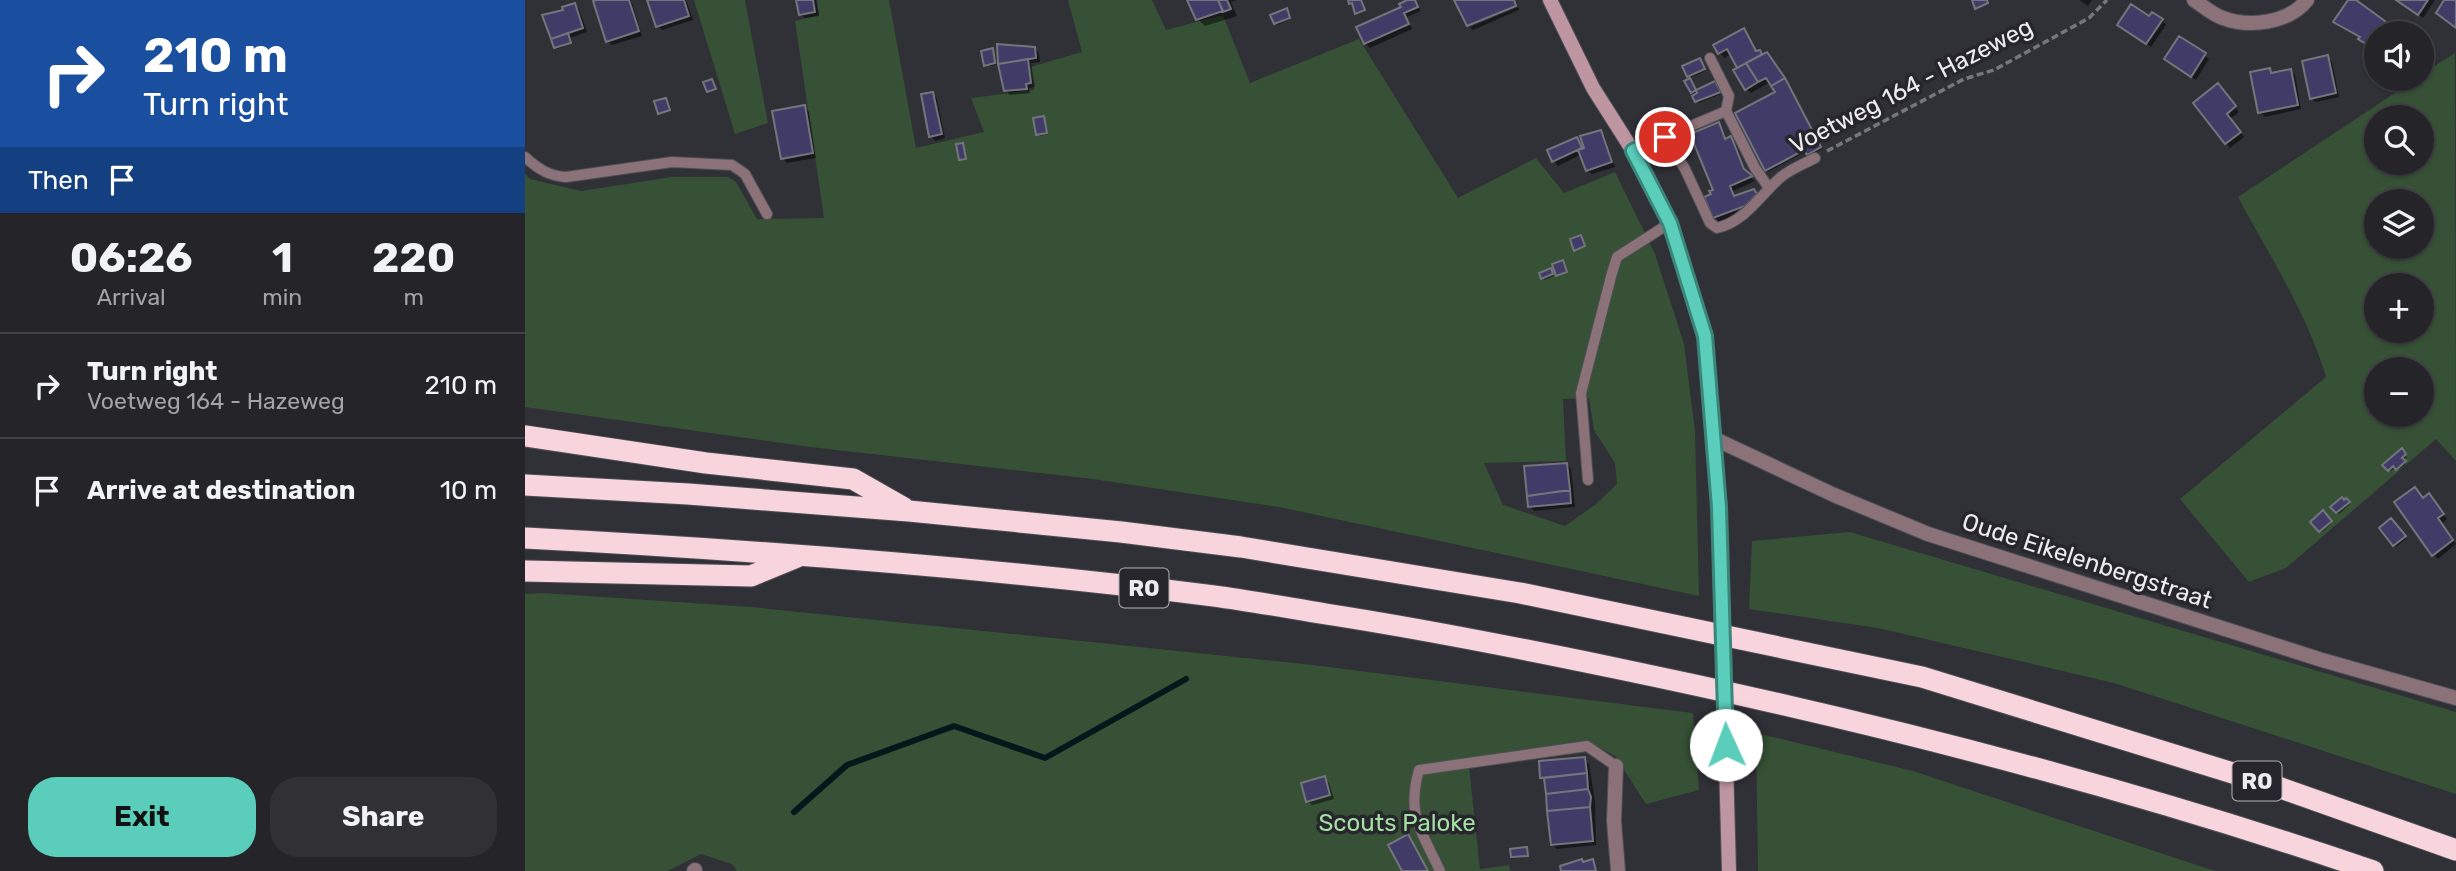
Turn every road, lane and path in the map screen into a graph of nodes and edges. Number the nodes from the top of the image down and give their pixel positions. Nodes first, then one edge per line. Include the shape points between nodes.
1 (1550, 0) edge
2 (2107, 0) edge
3 (2194, 0) edge
4 (2307, 0) edge
5 (1710, 58) dead end
6 (1725, 111) junction
7 (1665, 137) junction
8 (1633, 151) junction
9 (525, 157) edge
10 (1815, 158) joint
11 (1769, 188) junction
12 (767, 214) dead end
13 (1670, 223) junction
14 (525, 436) edge
15 (1715, 439) junction
16 (1588, 480) dead end
17 (525, 485) edge
18 (909, 511) junction
19 (525, 538) edge
20 (802, 555) junction
21 (525, 571) edge
22 (2456, 698) edge
23 (1616, 766) joint
24 (2456, 850) edge
25 (2370, 870) edge
26 (1440, 871) edge
27 (1618, 871) edge
28 (1729, 871) edge

1 - 8 street via 1593,88
2 - 10 path, Voetweg 164 - Hazeweg via 2089,18 1994,70 1964,79
3 - 4 street via 2223,18 2255,24 2281,17
5 - 6 lane via 1729,96
6 - 7 lane
6 - 11 lane
7 - 8 lane
7 - 11 lane, Voetweg 164 - Hazeweg via 1710,223 1717,228 1753,207
8 - 13 street
9 - 12 lane via 553,176 566,177 672,162 732,165 745,174
10 - 11 lane, Voetweg 164 - Hazeweg
13 - 15 street via 1705,336
13 - 16 lane via 1617,257 1614,265 1581,393
14 - 18 highway via 853,480
15 - 22 street, Oude Eikelenbergstraat via 1928,534
15 - 28 street, bridge
17 - 18 highway, R0
18 - 24 highway, R0 via 1148,535 1403,573 1922,677 2278,787
19 - 20 highway, R0
20 - 21 highway via 751,576
20 - 25 highway, R0 via 1219,596 1483,640 1945,742
23 - 26 lane via 1587,746 1419,770 1413,812
23 - 27 street

